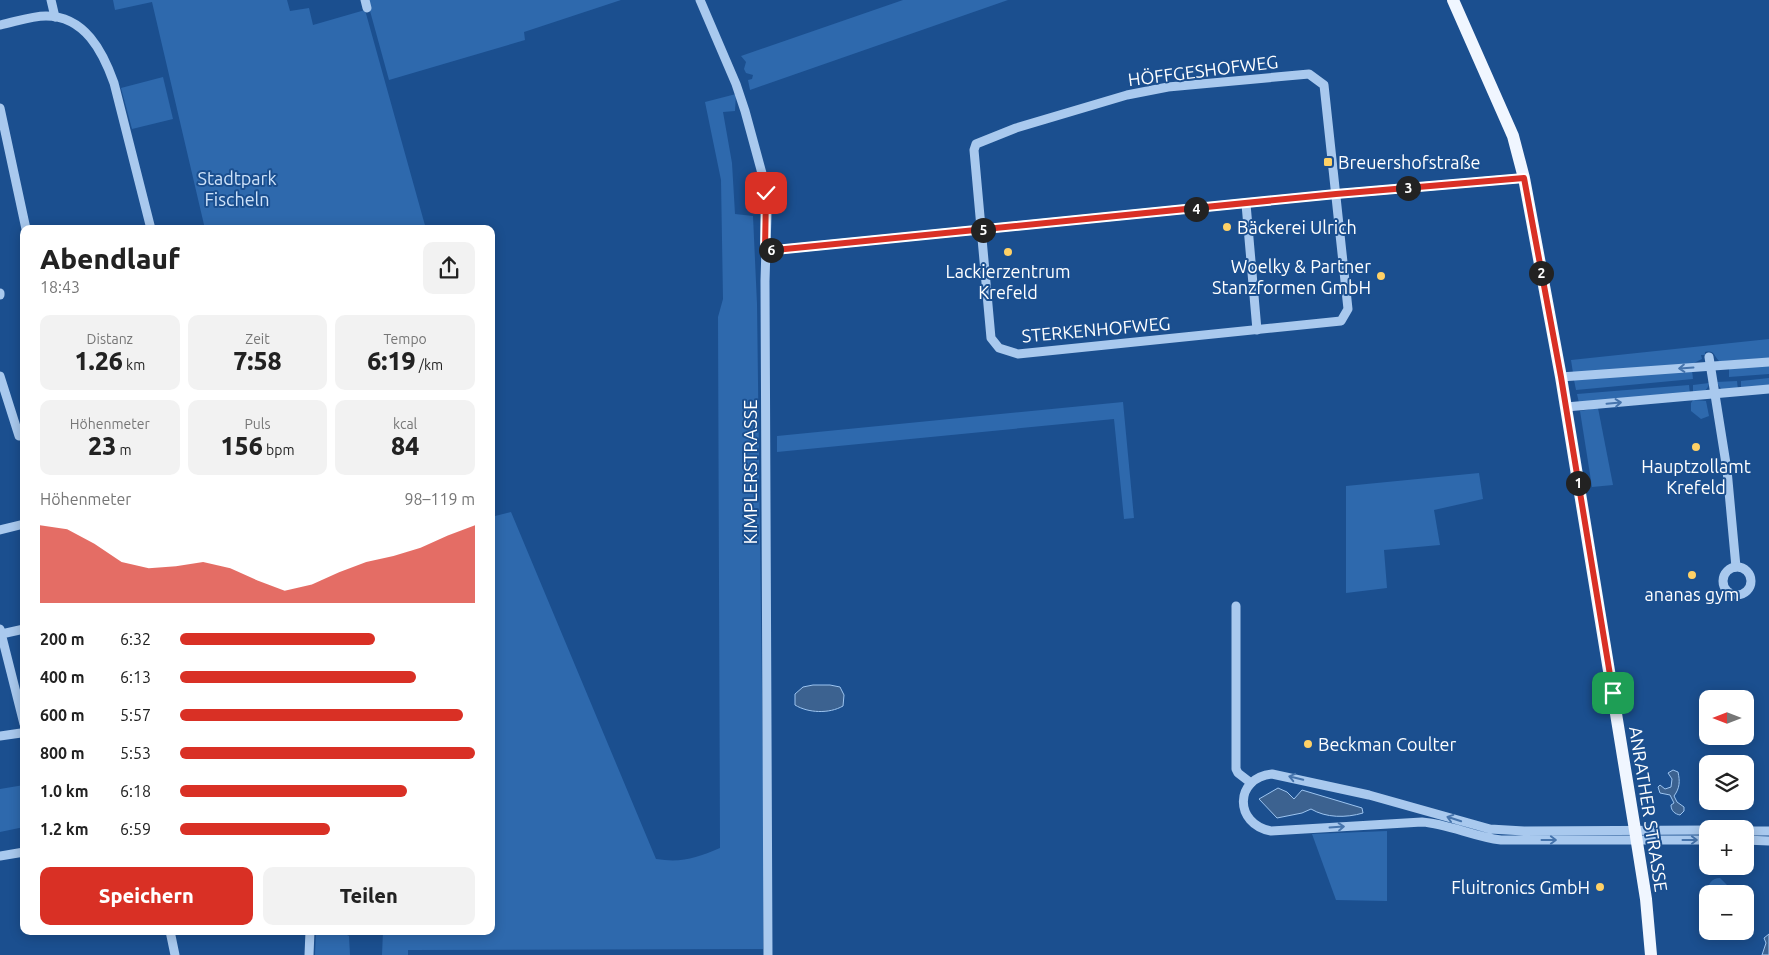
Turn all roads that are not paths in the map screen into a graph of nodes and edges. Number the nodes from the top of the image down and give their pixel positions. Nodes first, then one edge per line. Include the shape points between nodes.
1 (51, 0) edge
2 (700, 0) edge
3 (1453, 0) edge
4 (54, 16) junction
5 (0, 25) edge
6 (0, 108) edge
7 (1524, 178) junction
8 (1336, 194) junction
9 (1246, 204) junction
10 (25, 225) edge
11 (149, 225) edge
12 (981, 230) junction
13 (765, 251) junction
14 (1257, 330) junction
15 (1711, 362) junction
16 (1769, 362) edge
17 (0, 376) edge
18 (1561, 377) junction
19 (1769, 390) edge
20 (2, 391) edge
21 (1714, 394) junction
22 (1566, 407) junction
23 (20, 436) edge
24 (20, 525) edge
25 (0, 530) edge
26 (1736, 567) dead end
27 (1236, 606) dead end
28 (20, 629) edge
29 (0, 631) edge
30 (20, 708) edge
31 (20, 733) edge
32 (0, 736) edge
33 (1250, 783) junction
34 (1699, 831) edge
35 (1754, 831) edge
36 (1769, 831) edge
37 (1501, 835) junction
38 (1636, 835) junction
39 (1699, 839) edge
40 (1754, 840) edge
41 (1769, 841) edge
42 (20, 853) edge
43 (0, 856) edge
44 (171, 935) edge
45 (310, 935) edge
46 (175, 955) edge
47 (309, 955) edge
48 (768, 955) edge
49 (1651, 955) edge

1 - 4 street
2 - 13 street, KIMPLERSTRASSE via 733,75 754,142 766,193
3 - 7 main road, ANRATHER STRASSE via 1494,88 1513,136
4 - 5 street
4 - 11 street via 84,30 108,65
6 - 10 street
7 - 8 street
7 - 18 main road, ANRATHER STRASSE
8 - 9 street
8 - 12 street, HÖFFGESHOFWEG via 1324,86 1308,74 1168,87 1081,108 976,144
8 - 14 street, STERKENHOFWEG via 1348,309 1341,321
9 - 12 street
9 - 14 street
12 - 13 street
12 - 14 street, STERKENHOFWEG via 991,338 999,348 1018,354
13 - 48 street, KIMPLERSTRASSE
15 - 16 street
15 -> 18 street
15 - 21 street
17 - 20 street
18 - 22 main road, ANRATHER STRASSE
19 - 21 street
20 - 23 street
22 -> 21 street
21 - 26 street via 1727,470
22 - 38 main road, ANRATHER STRASSE
24 - 25 street
27 - 33 street via 1236,769
28 - 29 street
29 - 30 street
31 - 32 street
37 -> 33 street via 1408,805 1286,775 1264,775
33 -> 37 street via 1245,791 1244,807 1249,820 1262,830 1422,822 1475,836
34 - 38 street
35 - 36 street
37 - 38 street
38 -> 39 street
38 - 49 main road, ANRATHER STRASSE
40 - 41 street
42 - 43 street
44 - 46 street
45 - 47 street

